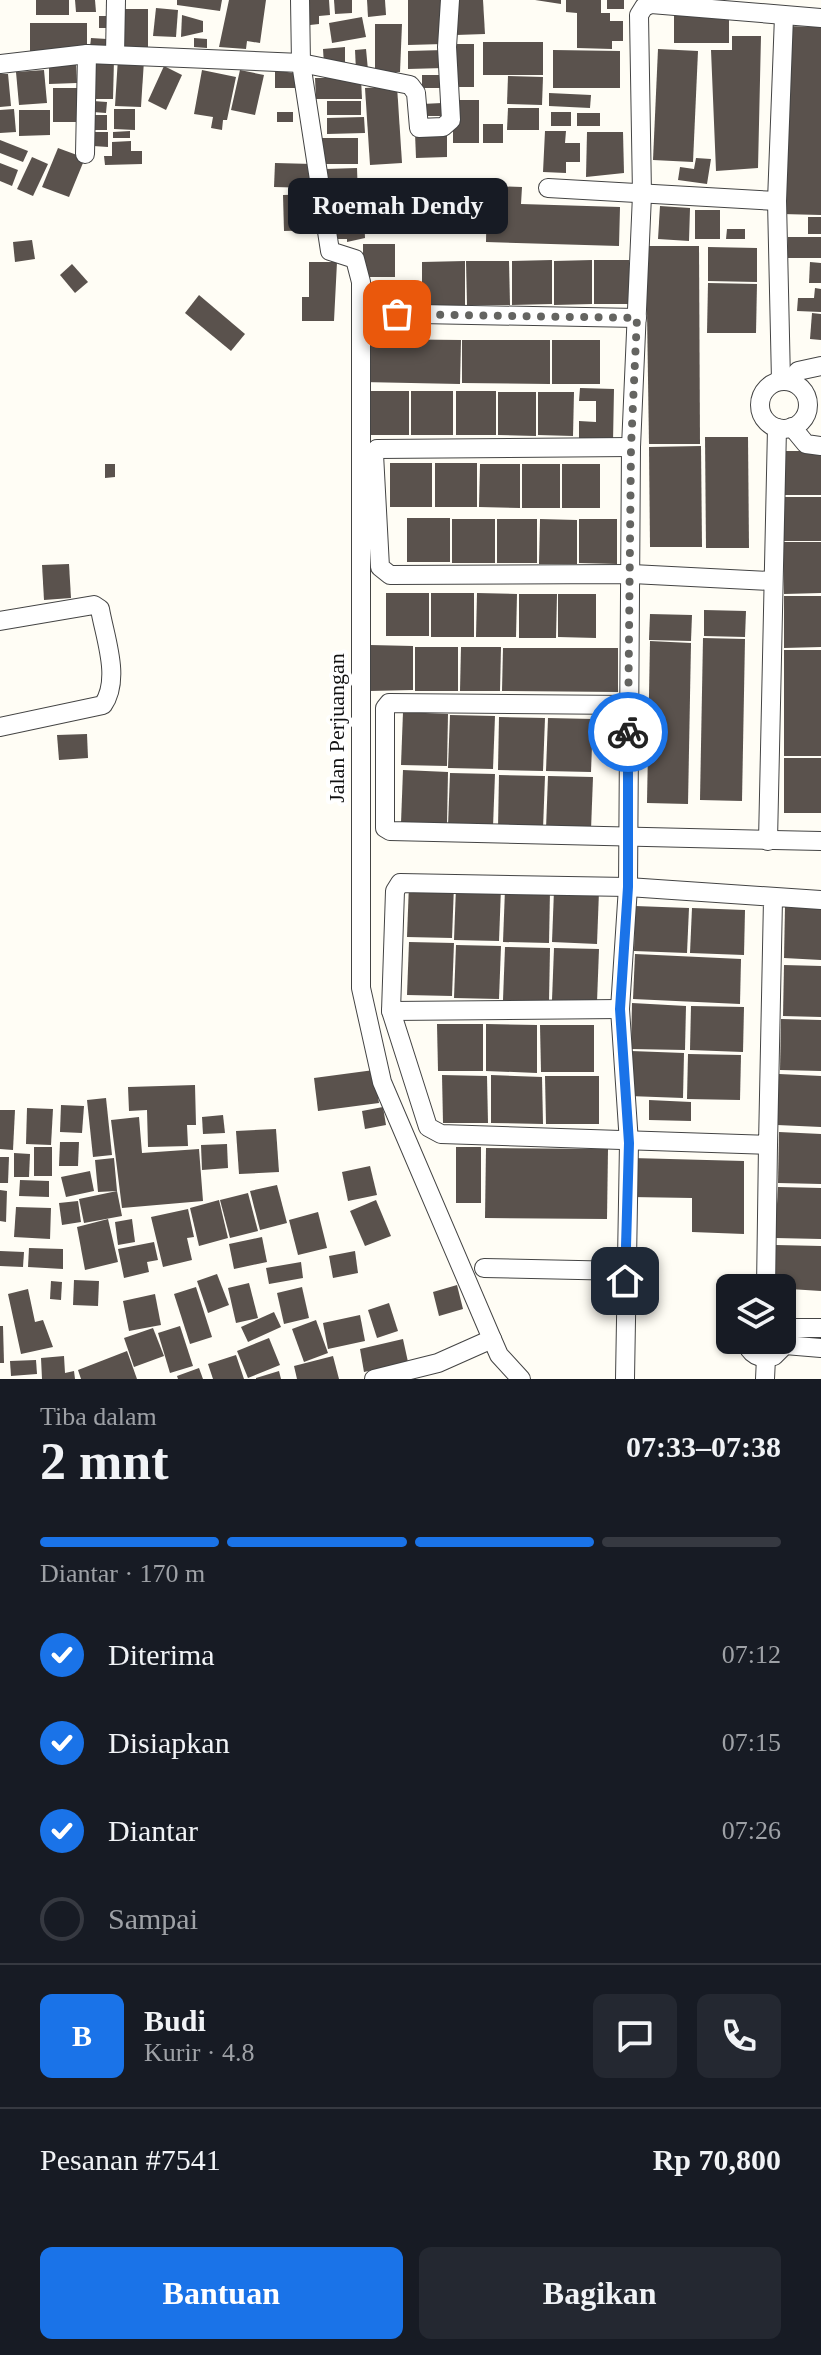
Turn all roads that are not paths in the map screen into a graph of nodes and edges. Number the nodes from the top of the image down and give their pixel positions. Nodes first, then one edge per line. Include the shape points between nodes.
1 (116, 0) edge
2 (300, 0) edge
3 (450, 0) edge
4 (784, 16) junction
5 (821, 18) edge
6 (87, 54) junction
7 (115, 55) junction
8 (301, 63) junction
9 (0, 64) edge
10 (85, 154) dead end
11 (548, 188) dead end
12 (642, 195) junction
13 (777, 201) junction
14 (367, 313) dead end
15 (637, 318) junction
16 (821, 366) edge
17 (799, 387) edge
18 (798, 424) edge
19 (821, 446) edge
20 (631, 447) junction
21 (632, 574) junction
22 (771, 581) junction
23 (0, 621) edge
24 (629, 705) junction
25 (0, 727) edge
26 (627, 838) junction
27 (768, 841) junction
28 (821, 841) edge
29 (628, 887) junction
30 (773, 899) junction
31 (821, 900) edge
32 (620, 1009) junction
33 (391, 1011) junction
34 (629, 1143) junction
35 (768, 1145) junction
36 (484, 1268) dead end
37 (625, 1271) junction
38 (766, 1274) edge
39 (821, 1328) edge
40 (796, 1331) edge
41 (796, 1338) edge
42 (492, 1339) junction
43 (821, 1348) edge
44 (755, 1354) edge
45 (775, 1354) edge
46 (766, 1358) junction
47 (374, 1379) edge
48 (521, 1379) edge
49 (625, 1379) edge
50 (765, 1379) edge

1 - 7 street
2 - 8 street
3 - 8 street via 448,125 419,128 416,93 410,85
4 - 5 street
4 - 12 street via 644,7 639,15
4 - 13 street
6 - 7 street
6 - 9 street
6 - 10 street
7 - 8 street
8 - 42 street, Jalan Perjuangan via 330,251 355,259 361,282 359,836 365,1017 382,1082
11 - 12 street
12 - 13 street
12 - 15 street
13 - 17 street
14 - 15 street
15 - 20 street
16 - 17 street via 798,371
17 - 18 street via 808,406
17 - 18 street via 766,388 759,403 763,418
18 - 19 street via 806,444
18 - 22 street
20 - 21 street
20 - 21 street via 383,447 374,454 383,573
21 - 22 street
21 - 24 street
22 - 27 street
23 - 25 street via 94,605 100,609 112,681 103,705
24 - 26 street
24 - 26 street via 395,701 385,708 384,823 390,831
26 - 27 street
26 - 29 street
27 - 28 street
29 - 30 street
29 - 32 street
29 - 33 street via 400,883 395,891
30 - 31 street
30 - 35 street
32 - 33 street
32 - 34 street
33 - 34 street via 433,1132
34 - 35 street
34 - 37 street
35 - 38 street
36 - 37 street
37 - 49 street
39 - 40 street
41 - 43 street
42 - 47 street via 438,1363
42 - 48 street, Jalan Perjuangan
44 - 46 street
45 - 46 street
46 - 50 street

